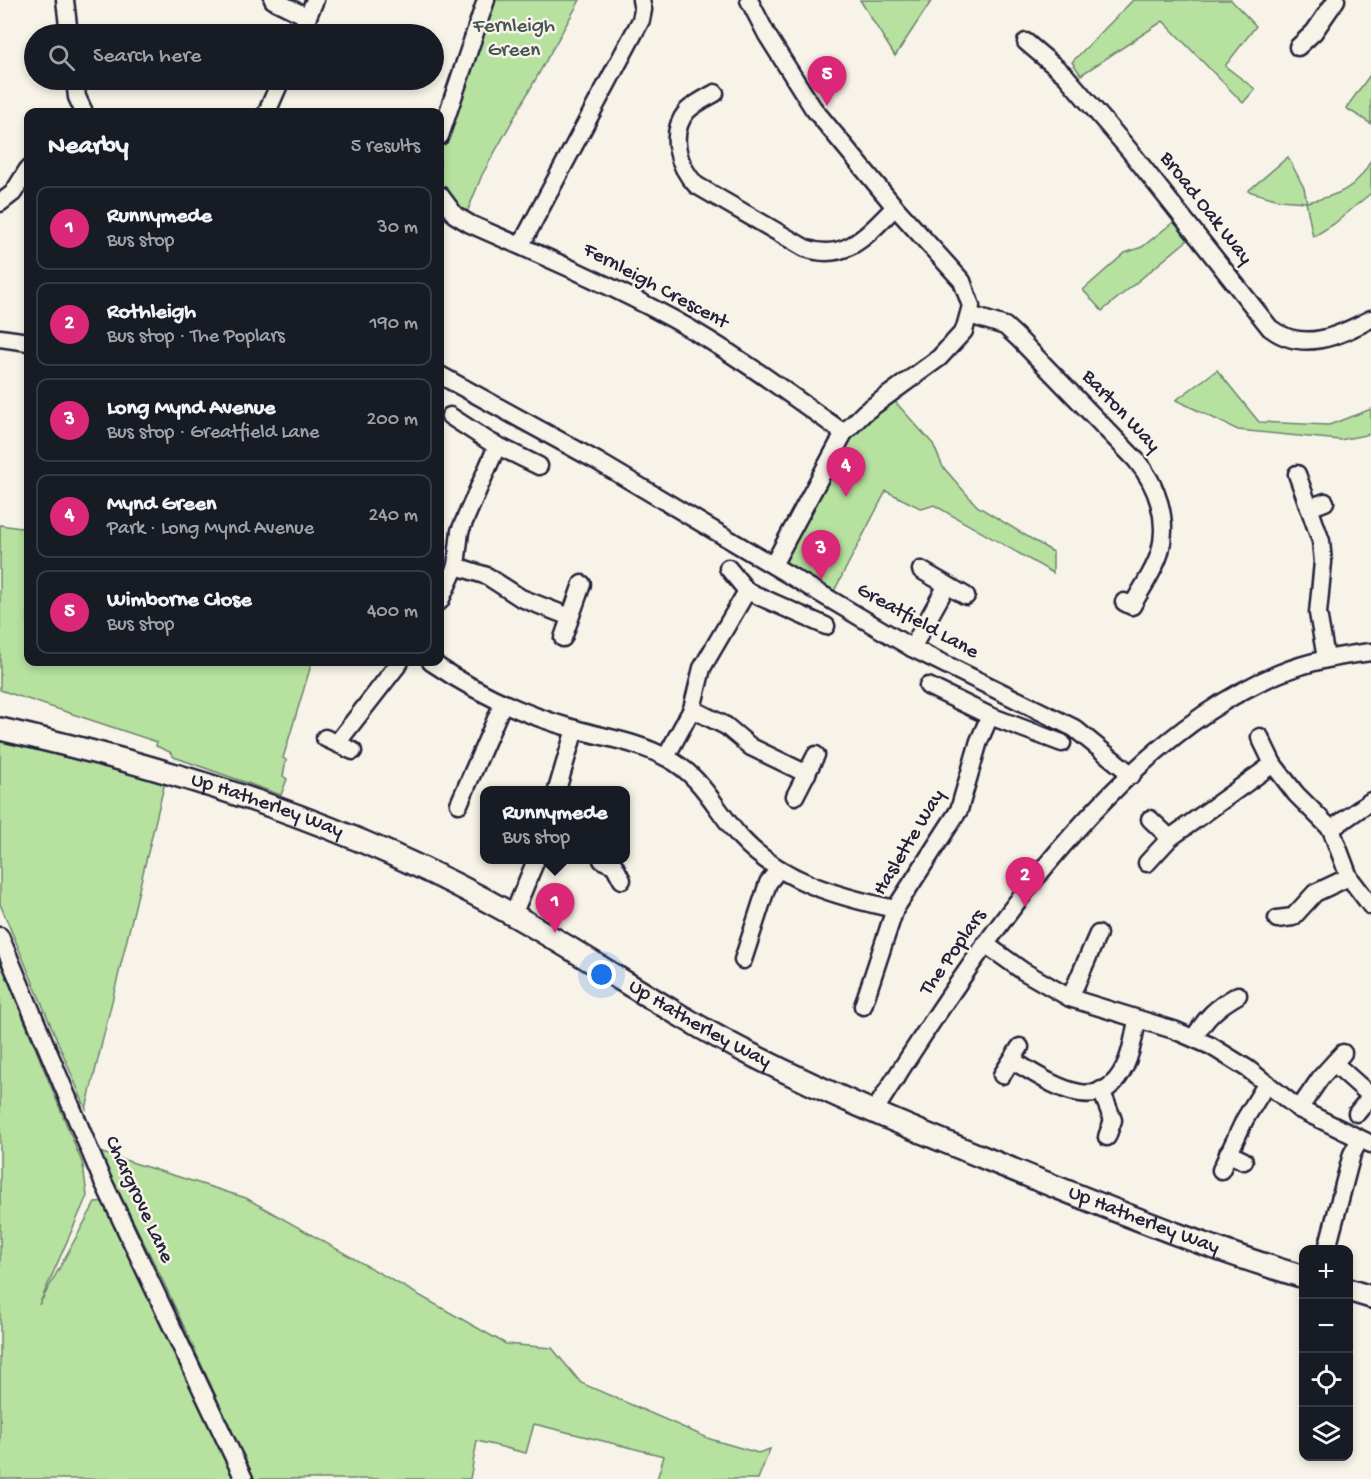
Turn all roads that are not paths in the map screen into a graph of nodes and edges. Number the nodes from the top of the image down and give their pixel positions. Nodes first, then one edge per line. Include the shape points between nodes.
1 (65, 0) edge
2 (273, 0) edge
3 (315, 0) edge
4 (486, 0) edge
5 (641, 0) edge
6 (749, 0) edge
7 (1336, 0) edge
8 (308, 17) junction
9 (68, 24) edge
10 (305, 24) edge
11 (1026, 42) dead end
12 (1298, 47) dead end
13 (77, 90) edge
14 (277, 90) edge
15 (715, 93) dead end
16 (80, 105) edge
17 (269, 108) edge
18 (444, 124) edge
19 (24, 175) edge
20 (444, 202) edge
21 (0, 203) edge
22 (895, 207) junction
23 (521, 245) junction
24 (970, 315) junction
25 (1371, 319) edge
26 (0, 338) edge
27 (24, 341) edge
28 (444, 377) edge
29 (450, 416) dead end
30 (844, 433) junction
31 (496, 446) junction
32 (539, 466) dead end
33 (1297, 474) dead end
34 (773, 565) junction
35 (456, 566) junction
36 (728, 568) dead end
37 (921, 570) dead end
38 (582, 584) dead end
39 (946, 585) junction
40 (747, 591) junction
41 (444, 593) edge
42 (966, 596) dead end
43 (1124, 602) dead end
44 (570, 617) junction
45 (826, 626) dead end
46 (563, 638) dead end
47 (912, 648) junction
48 (1371, 652) edge
49 (1326, 658) junction
50 (397, 666) edge
51 (438, 666) edge
52 (928, 686) dead end
53 (503, 703) junction
54 (692, 709) junction
55 (990, 716) junction
56 (0, 729) edge
57 (575, 729) junction
58 (1260, 737) dead end
59 (1062, 743) dead end
60 (353, 751) dead end
61 (816, 755) dead end
62 (666, 758) junction
63 (1273, 764) junction
64 (807, 774) junction
65 (1132, 775) junction
66 (558, 786) edge
67 (795, 795) dead end
68 (1371, 801) edge
69 (459, 804) dead end
70 (1150, 819) dead end
71 (1331, 829) junction
72 (1170, 838) junction
73 (1147, 863) dead end
74 (534, 864) edge
75 (778, 870) junction
76 (1349, 877) junction
77 (1371, 906) edge
78 (895, 909) junction
79 (513, 915) junction
80 (1291, 922) dead end
81 (1098, 934) dead end
82 (0, 936) edge
83 (985, 944) junction
84 (742, 960) dead end
85 (1238, 995) dead end
86 (1070, 998) junction
87 (869, 1000) dead end
88 (1137, 1020) junction
89 (1194, 1038) junction
90 (1002, 1075) dead end
91 (1267, 1083) junction
92 (1101, 1090) junction
93 (1371, 1096) edge
94 (1299, 1109) junction
95 (873, 1113) junction
96 (1357, 1113) dead end
97 (1107, 1137) dead end
98 (1365, 1142) edge
99 (1228, 1152) junction
100 (1244, 1161) dead end
101 (1221, 1170) dead end
102 (1328, 1245) dead end
103 (1299, 1275) edge
104 (1353, 1292) edge
105 (1371, 1297) edge
106 (244, 1479) edge

1 - 9 street
2 - 8 street
3 - 8 street
4 - 18 street
5 - 23 street via 641,20
6 - 22 street via 813,108
7 - 12 street via 1314,32
8 - 10 street
11 - 25 street, Broad Oak Way via 1058,67 1086,99 1270,328 1294,341 1313,342
13 - 16 street
14 - 17 street
15 - 22 street via 688,110 678,132 679,157 696,185 805,248 823,253 842,251 858,243
19 - 21 street
20 - 23 street, Fernleigh Crescent via 465,221
22 - 24 street via 962,281 970,297
23 - 30 street, Fernleigh Crescent via 697,333 769,378
24 - 30 street via 964,331 939,358 859,417
24 - 43 street, Barton Way via 1005,326 1136,460 1152,483 1162,519 1160,554 1132,606
26 - 27 street
28 - 34 street, Greatfield Lane via 597,461
29 - 31 street
30 - 34 street
31 - 32 street
31 - 35 street via 460,531
33 - 49 street via 1317,505 1323,562 1318,613
34 - 47 street, Greatfield Lane
35 - 41 street
35 - 44 street via 488,576 521,598
36 - 40 street
37 - 39 street
38 - 44 street
39 - 42 street
39 - 47 street
40 - 45 street
40 - 54 street via 702,668
44 - 46 street
47 - 65 street, Greatfield Lane via 1074,728
48 - 49 street
49 - 65 street via 1277,674 1231,697 1189,725
50 - 60 street via 331,741
51 - 53 street
52 - 55 street
53 - 57 street
53 - 69 street
54 - 62 street
54 - 64 street via 726,726 751,747
55 - 59 street
55 - 78 street, Haslette Way via 959,810
56 - 79 street, Up Hatherley Way via 102,753 255,800 343,832
57 - 62 street via 617,738
57 - 66 street
58 - 63 street
61 - 64 street
62 - 75 street via 701,784 740,836
63 - 71 street
63 - 72 street
64 - 67 street
65 - 83 street, The Poplars via 1077,831
68 - 71 street
70 - 72 street
71 - 76 street
72 - 73 street
74 - 79 street
75 - 78 street via 838,894
75 - 84 street via 768,883
76 - 77 street
76 - 80 street via 1315,893
78 - 87 street, Haslette Way
79 - 95 street, Up Hatherley Way via 712,1033
81 - 86 street
82 - 106 street, Chargrove Lane via 100,1175
83 - 86 street
83 - 95 street, The Poplars
85 - 89 street via 1215,1008
86 - 88 street
88 - 89 street
88 - 92 street via 1124,1068
89 - 91 street
90 - 92 street via 1017,1054 1072,1093 1088,1095
91 - 94 street
91 - 99 street
92 - 97 street via 1113,1120
93 - 94 street via 1339,1058
93 - 96 street
94 - 98 street
95 - 103 street, Up Hatherley Way via 1158,1227
98 - 102 street via 1352,1154
99 - 100 street
99 - 101 street
104 - 105 street

